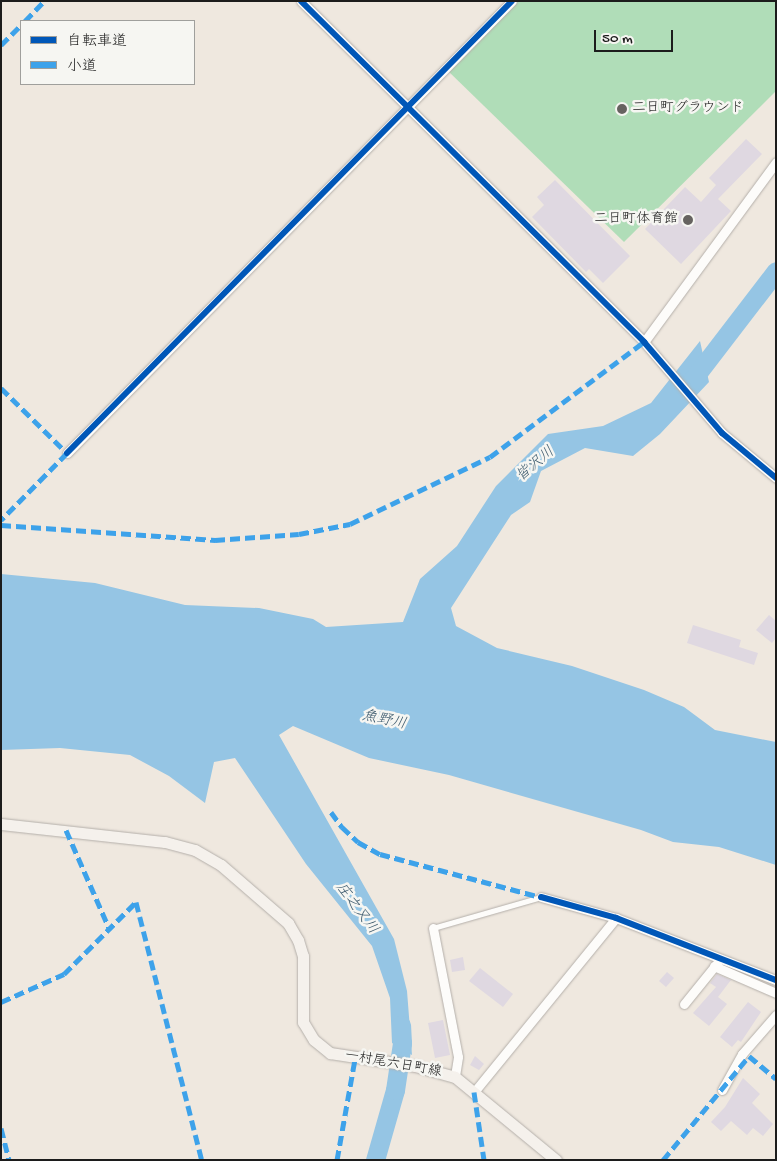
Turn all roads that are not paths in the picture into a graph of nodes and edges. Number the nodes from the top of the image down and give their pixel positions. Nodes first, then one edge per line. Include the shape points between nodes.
1 (301, 1) edge
2 (512, 1) edge
3 (409, 107) junction
4 (776, 162) edge
5 (644, 342) junction
6 (67, 453) dead end
7 (776, 478) edge
8 (1, 824) edge
9 (541, 897) joint
10 (616, 918) junction
11 (434, 928) joint
12 (721, 958) junction
13 (714, 966) junction
14 (776, 980) edge
15 (776, 993) edge
16 (684, 1004) dead end
17 (776, 1015) edge
18 (455, 1077) junction
19 (722, 1090) dead end
20 (474, 1092) junction
21 (556, 1160) edge

1 - 3 street
2 - 3 street
3 - 5 street
3 - 6 street
4 - 5 street
5 - 7 street via 722,432
8 - 18 main road, 一村尾六日町線 via 165,842 195,850 221,865 288,923 303,956 303,1022 314,1040 330,1053 415,1066
9 - 10 street
9 - 11 lane
10 - 12 street
10 - 20 street
11 - 18 street via 458,1057
12 - 13 street
12 - 14 street
13 - 15 street
13 - 16 street
17 - 19 street via 742,1054
18 - 20 main road, 一村尾六日町線
20 - 21 main road, 一村尾六日町線

